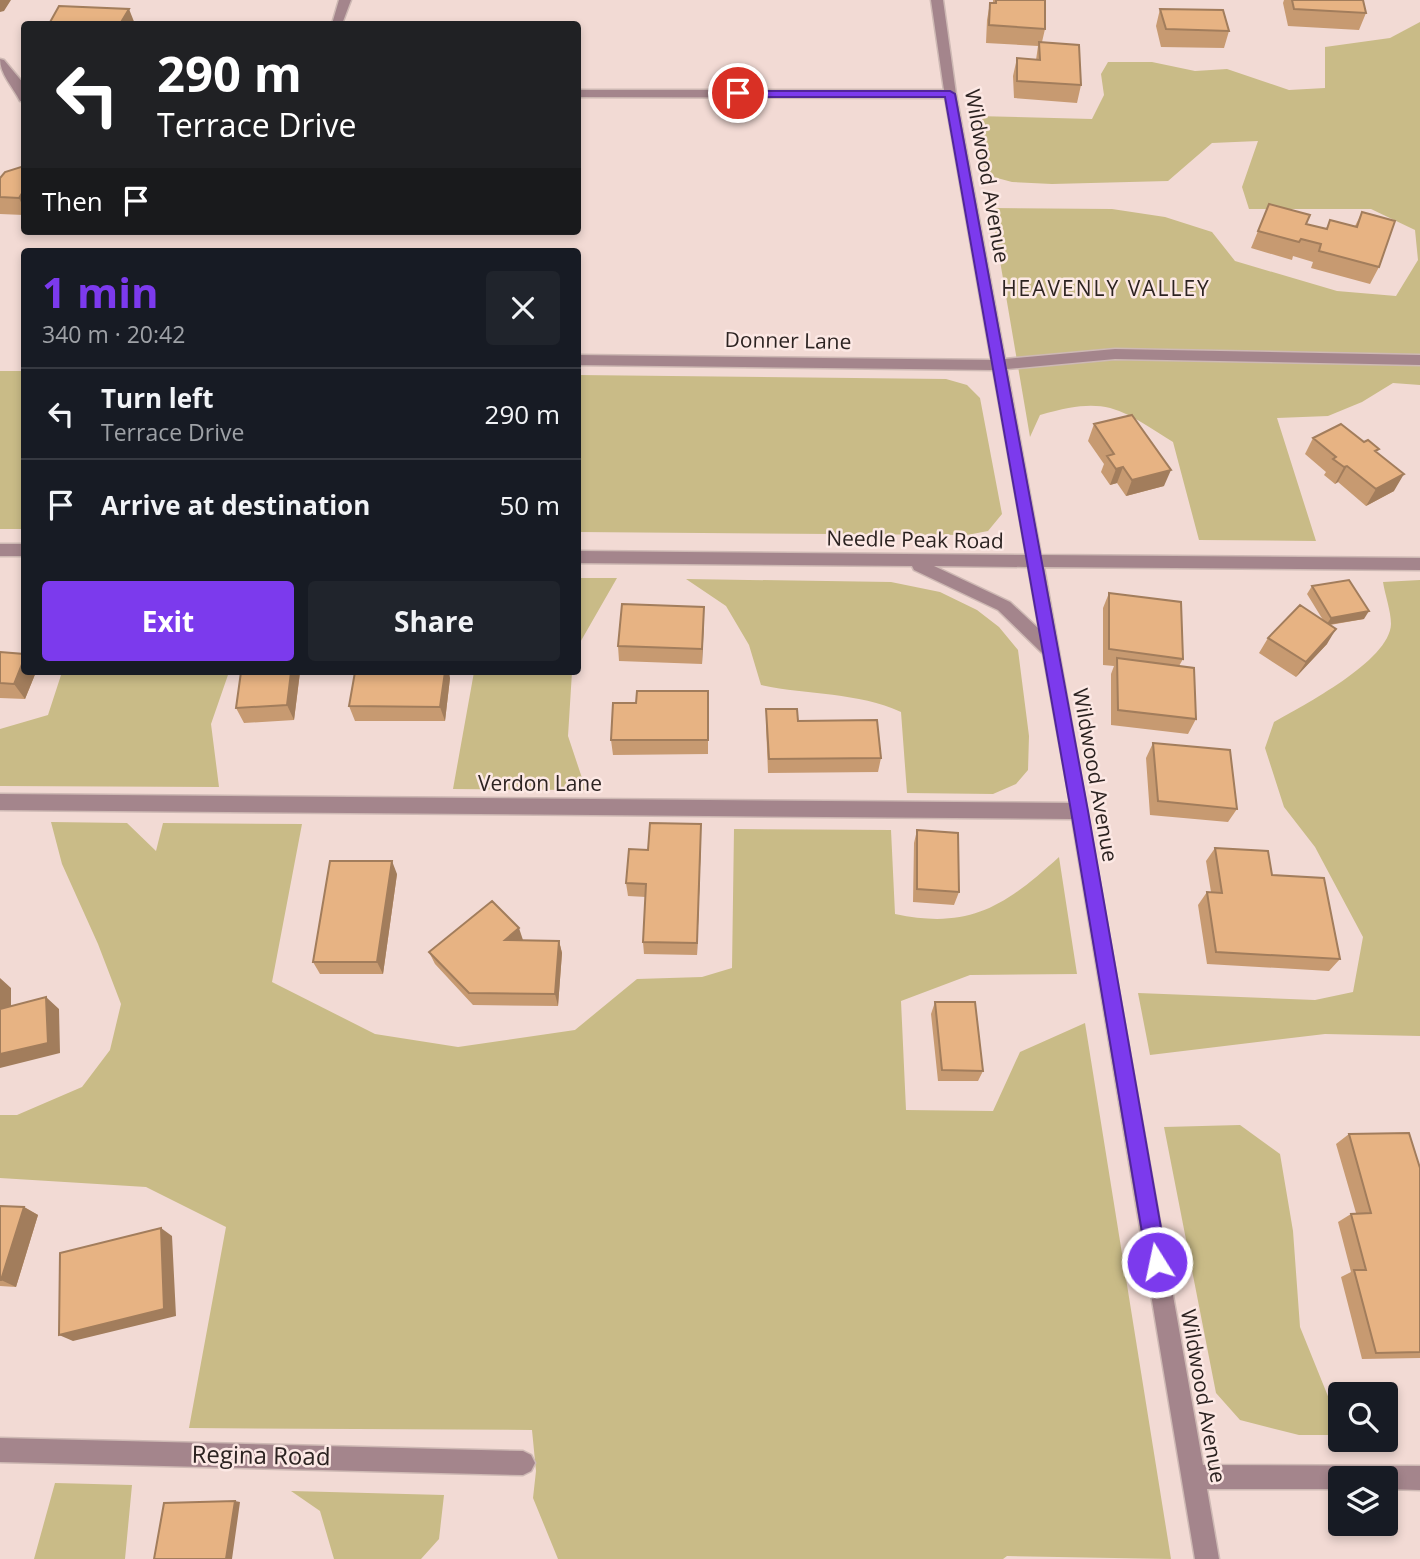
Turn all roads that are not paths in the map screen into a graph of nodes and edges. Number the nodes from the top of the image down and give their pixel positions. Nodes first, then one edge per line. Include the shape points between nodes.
1 (345, 0) edge
2 (937, 0) edge
3 (338, 21) edge
4 (0, 62) edge
5 (21, 86) edge
6 (581, 94) edge
7 (950, 94) junction
8 (581, 360) edge
9 (1420, 360) edge
10 (997, 365) junction
11 (0, 550) edge
12 (21, 550) edge
13 (581, 557) edge
14 (900, 561) junction
15 (1034, 563) junction
16 (1420, 564) edge
17 (1049, 649) junction
18 (0, 802) edge
19 (1080, 811) junction
20 (0, 1450) edge
21 (523, 1463) dead end
22 (1194, 1477) junction
23 (1420, 1478) edge
24 (1207, 1559) edge

1 - 3 street
2 - 7 street, Wildwood Avenue
4 - 5 street
6 - 7 street
7 - 10 street, Wildwood Avenue
8 - 10 street, Donner Lane
9 - 10 street, Donner Lane via 1115,354
10 - 15 street, Wildwood Avenue
11 - 12 street
13 - 14 street, Needle Peak Road
14 - 15 street, Needle Peak Road
14 - 17 street via 932,569 1004,606
15 - 16 street, Needle Peak Road
15 - 17 street, Wildwood Avenue
17 - 19 street, Wildwood Avenue
18 - 19 street, Verdon Lane
19 - 22 street, Wildwood Avenue
20 - 21 street, Regina Road
22 - 23 street
22 - 24 street, Wildwood Avenue

